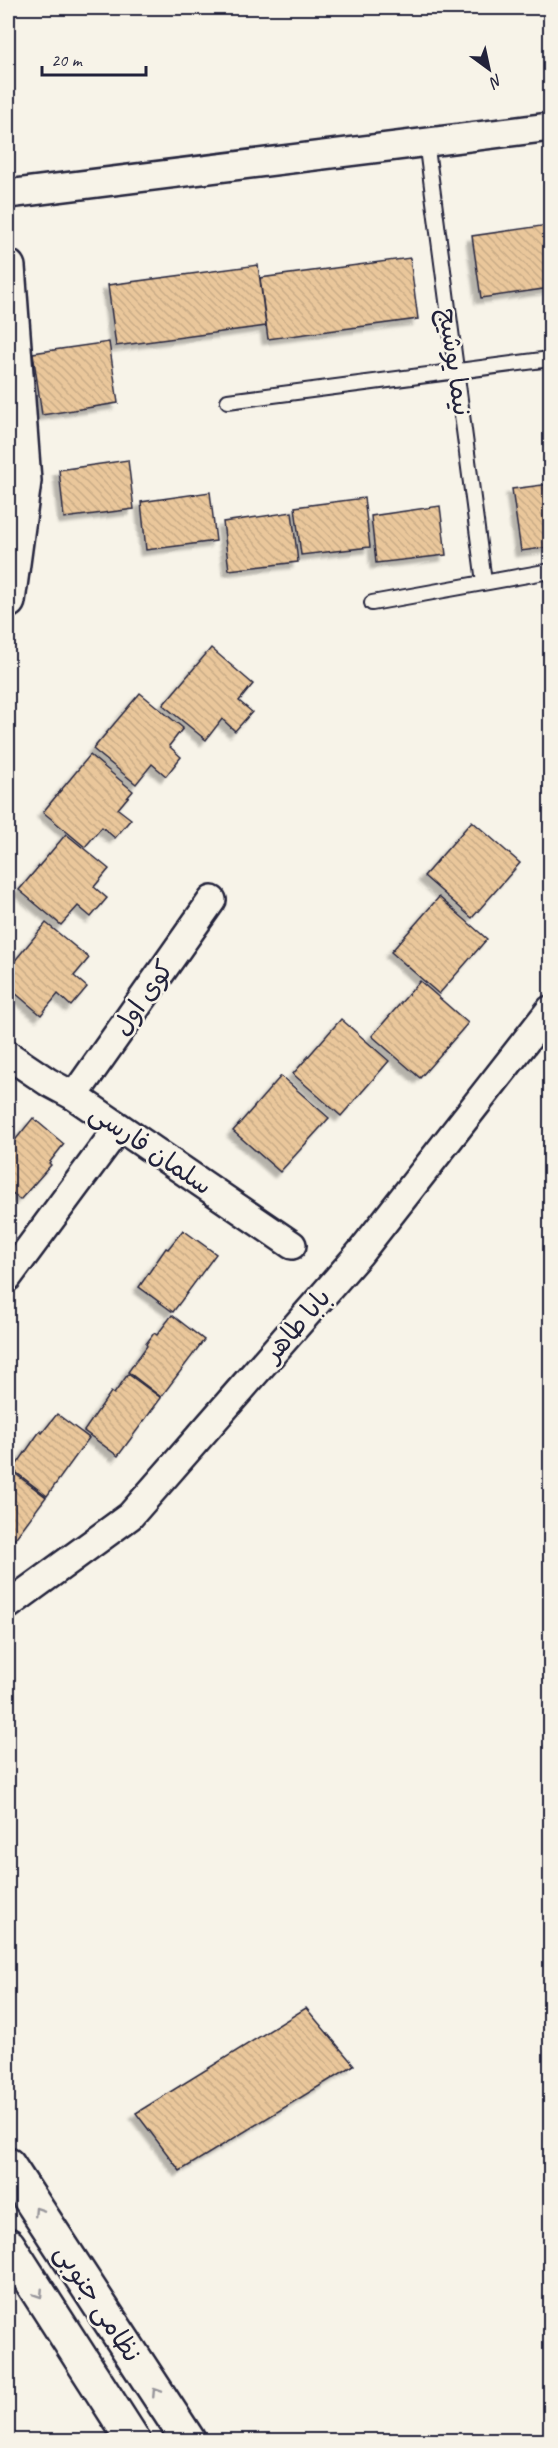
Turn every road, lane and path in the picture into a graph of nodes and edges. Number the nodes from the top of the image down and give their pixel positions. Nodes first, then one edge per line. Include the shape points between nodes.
1 (550, 127) edge
2 (426, 141) junction
3 (8, 194) edge
4 (8, 267) edge
5 (550, 359) edge
6 (456, 371) junction
7 (228, 401) dead end
8 (550, 571) edge
9 (484, 582) junction
10 (8, 601) edge
11 (372, 603) dead end
12 (212, 900) dead end
13 (550, 1010) edge
14 (8, 1055) edge
15 (74, 1096) junction
16 (118, 1127) junction
17 (292, 1245) dead end
18 (8, 1277) edge
19 (8, 1605) edge
20 (8, 2165) edge
21 (8, 2245) edge
22 (134, 2440) edge
23 (188, 2440) edge

1 - 2 street
2 - 3 street
2 - 6 lane, نیما یوشیج
4 - 10 street via 24,481
5 - 6 lane
6 - 7 lane
6 - 9 lane, نیما یوشیج
8 - 9 lane
9 - 11 lane
12 - 15 street, کوی اول
13 - 19 street, بابا طاهر via 360,1253 130,1515
14 - 15 street, سلمان فارسی
15 - 16 street, سلمان فارسی
16 - 17 street, سلمان فارسی
16 - 18 street
23 -> 20 street, نظامی جنوبی
21 -> 22 street, نظامی جنوبی

